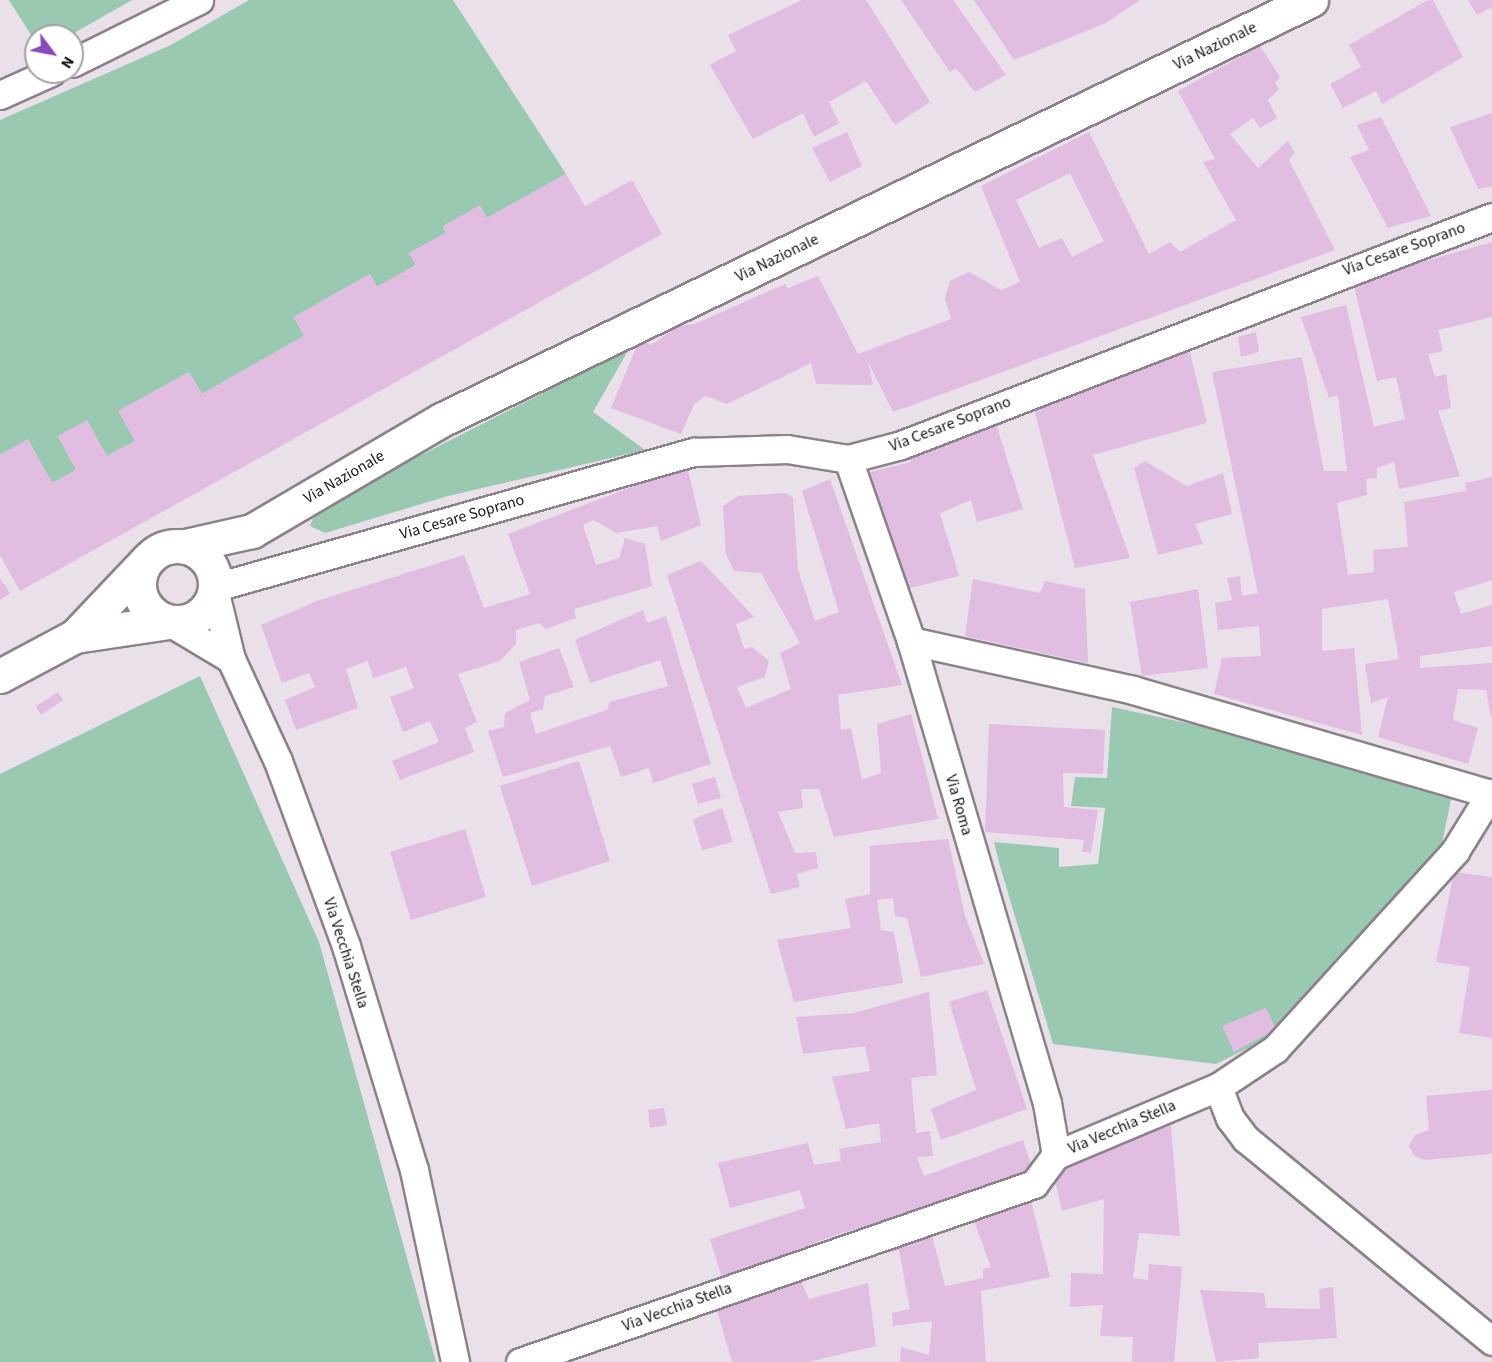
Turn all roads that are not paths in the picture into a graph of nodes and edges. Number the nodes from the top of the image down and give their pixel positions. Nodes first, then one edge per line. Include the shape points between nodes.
1 (199, 0) edge
2 (1311, 0) edge
3 (84, 57) edge
4 (24, 84) edge
5 (0, 95) edge
6 (1492, 218) edge
7 (848, 459) junction
8 (252, 531) junction
9 (185, 546) junction
10 (148, 558) junction
11 (216, 587) junction
12 (169, 622) junction
13 (75, 636) junction
14 (911, 642) junction
15 (231, 659) junction
16 (0, 676) edge
17 (1491, 794) edge
18 (1218, 1087) junction
19 (1056, 1155) junction
20 (1492, 1341) edge
21 (455, 1362) edge
22 (520, 1362) edge

1 - 3 street
2 - 8 main road, Via Nazionale via 443,419
4 - 5 street
6 - 7 street, Via Cesare Soprano via 901,445
7 - 11 street, Via Cesare Soprano via 787,449 694,452
7 - 14 street, Via Roma
8 - 9 main road, Via Nazionale
8 - 11 main road, Via Nazionale
9 - 10 main road, Via Nazionale via 172,545
9 - 11 main road via 207,558
10 - 12 main road via 138,583 140,596 147,608
10 - 13 main road, Via Nazionale
11 - 12 main road, Via Nazionale via 192,620
11 - 15 street, Via Vecchia Stella
12 - 13 main road, Via Nazionale
12 - 15 street
13 - 16 main road, Via Nazionale
14 - 17 street via 1133,690
14 - 19 street, Via Roma via 1047,1103
15 - 21 street, Via Vecchia Stella via 278,761 346,946 414,1170
17 - 18 street, Via Vecchia Stella via 1455,851 1275,1048
18 - 19 street, Via Vecchia Stella
18 - 20 street via 1230,1118 1246,1139
19 - 22 street, Via Vecchia Stella via 1034,1184

